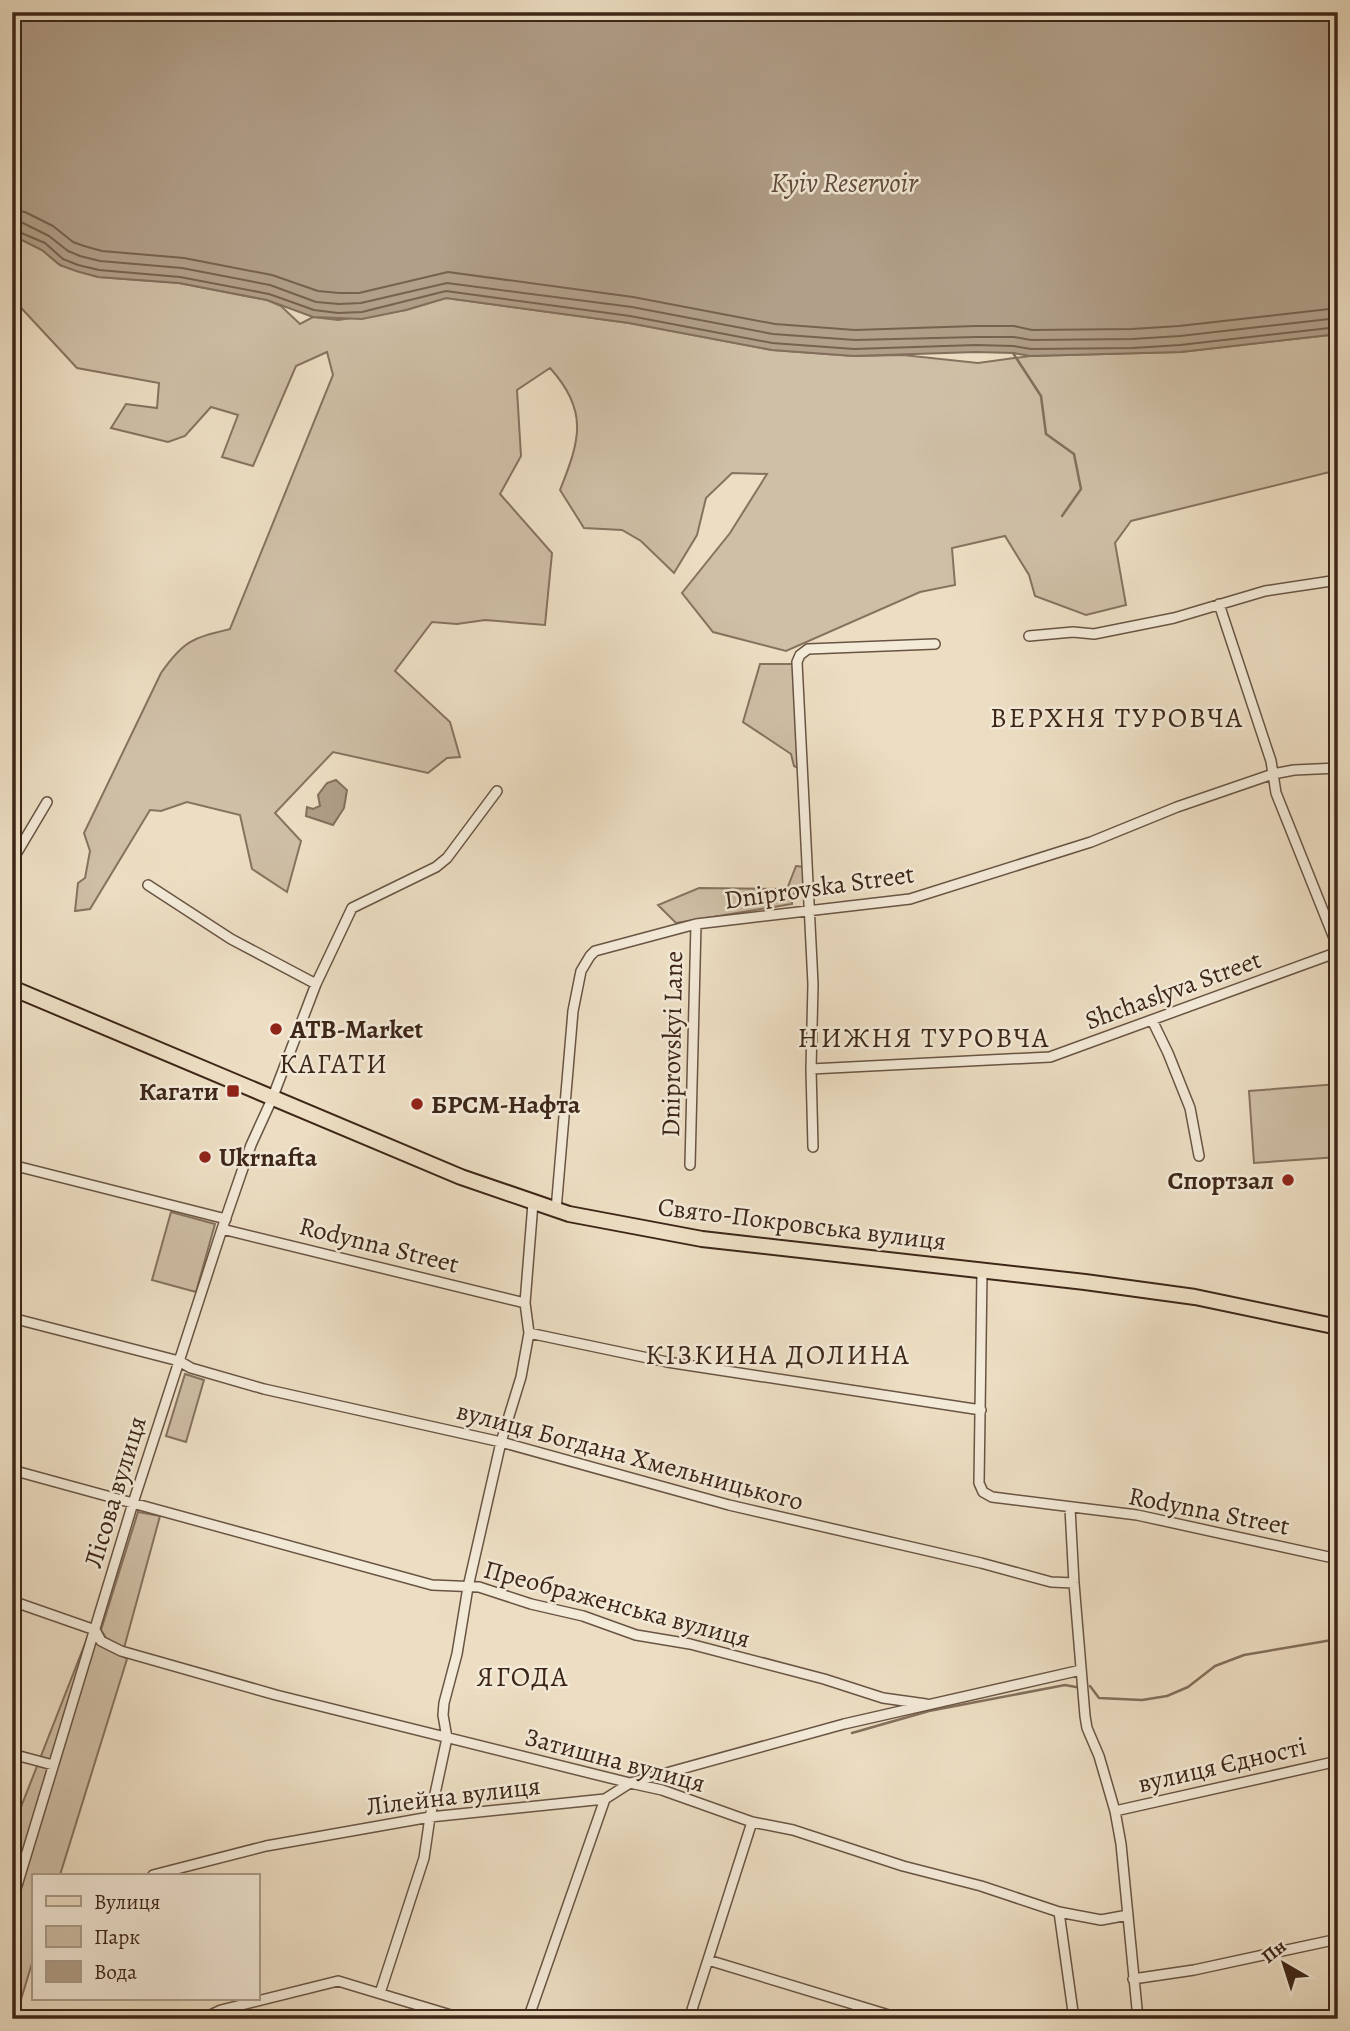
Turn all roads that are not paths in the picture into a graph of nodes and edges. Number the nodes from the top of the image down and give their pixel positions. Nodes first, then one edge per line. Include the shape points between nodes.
1 (1338, 580) edge
2 (1219, 604) junction
3 (1029, 636) dead end
4 (935, 644) dead end
5 (1338, 768) edge
6 (1272, 774) junction
7 (497, 791) dead end
8 (47, 802) dead end
9 (12, 861) edge
10 (148, 885) dead end
11 (809, 910) junction
12 (696, 924) junction
13 (1338, 950) edge
14 (316, 984) junction
15 (12, 988) edge
16 (1152, 1020) junction
17 (811, 1069) junction
18 (275, 1101) junction
19 (813, 1147) dead end
20 (1199, 1156) dead end
21 (12, 1165) edge
22 (690, 1166) dead end
23 (533, 1203) junction
24 (556, 1210) junction
25 (226, 1219) junction
26 (222, 1229) junction
27 (982, 1272) junction
28 (525, 1303) junction
29 (12, 1318) edge
30 (1338, 1327) edge
31 (529, 1333) junction
32 (179, 1361) junction
33 (981, 1409) junction
34 (501, 1441) junction
35 (12, 1470) edge
36 (133, 1503) junction
37 (1070, 1508) junction
38 (1338, 1559) edge
39 (1074, 1583) junction
40 (468, 1587) junction
41 (12, 1601) edge
42 (96, 1630) junction
43 (1081, 1671) junction
44 (928, 1704) junction
45 (447, 1738) junction
46 (12, 1754) edge
47 (1338, 1761) edge
48 (53, 1765) junction
49 (630, 1783) junction
50 (605, 1799) junction
51 (1115, 1811) junction
52 (430, 1817) junction
53 (752, 1822) junction
54 (157, 1874) edge
55 (13, 1899) edge
56 (1059, 1912) junction
57 (1128, 1915) junction
58 (1338, 1939) edge
59 (708, 1960) junction
60 (1133, 1979) junction
61 (380, 1993) junction
62 (202, 2019) edge
63 (464, 2019) edge
64 (528, 2019) edge
65 (689, 2019) edge
66 (902, 2019) edge
67 (1074, 2019) edge
68 (1138, 2019) edge

1 - 2 street via 1265,591
2 - 3 street via 1094,634
2 - 6 street
4 - 11 street via 808,649 800,655
5 - 6 street, Dniprovska Street
6 - 11 street, Dniprovska Street via 1091,842 910,899
6 - 13 street
7 - 14 street, Лісова вулиця via 436,867 352,908
8 - 9 street
10 - 14 street via 231,939
11 - 12 street, Dniprovska Street
11 - 17 street
12 - 22 street, Dniprovskyi Lane
12 - 24 street, Dniprovska Street via 595,951 581,971 573,1011
13 - 16 street, Shchaslyva Street
14 - 18 street, Лісова вулиця
15 - 18 main road, Свято-Покровська вулиця
16 - 17 street, Shchaslyva Street via 1050,1056
16 - 20 street via 1190,1108
17 - 19 street
18 - 23 main road, Свято-Покровська вулиця
18 - 25 street, Лісова вулиця via 251,1145
21 - 25 street
23 - 24 main road, Свято-Покровська вулиця
23 - 28 street
24 - 27 main road, Свято-Покровська вулиця via 702,1240
25 - 26 street, Лісова вулиця
26 - 28 street, Rodynna Street
26 - 32 street, Лісова вулиця
27 - 30 main road, Свято-Покровська вулиця via 1195,1297
27 - 33 street
28 - 31 street
29 - 32 street, вулиця Богдана Хмельницького
31 - 33 street via 667,1362
31 - 34 street
32 - 34 street, вулиця Богдана Хмельницького via 264,1389
32 - 36 street, Лісова вулиця
33 - 37 street, Rodynna Street via 979,1483 984,1492
34 - 39 street, вулиця Богдана Хмельницького via 729,1505 1051,1582
34 - 40 street
35 - 36 street, Преображенська вулиця
36 - 40 street, Преображенська вулиця via 432,1585
36 - 42 street, Лісова вулиця
37 - 38 street, Rodynna Street via 1137,1515
37 - 39 street
39 - 43 street
40 - 44 street, Преображенська вулиця via 883,1698
40 - 45 street via 443,1715
41 - 42 street
42 - 45 street, Затишна вулиця via 109,1647 121,1651
42 - 48 street, Лісова вулиця
43 - 44 street, Лілейна вулиця
43 - 51 street via 1087,1728
44 - 49 street, Лілейна вулиця
45 - 49 street, Затишна вулиця
45 - 52 street
46 - 48 street
47 - 51 street, вулиця Єдності
48 - 55 street, Лісова вулиця
49 - 50 street, Лілейна вулиця
49 - 53 street, Затишна вулиця
50 - 52 street, Лілейна вулиця
50 - 64 street
51 - 57 street
52 - 54 street, Лілейна вулиця via 266,1846
52 - 61 street via 424,1858
53 - 56 street, Затишна вулиця via 793,1830
53 - 59 street
56 - 57 street, Затишна вулиця via 1101,1920
56 - 67 street
57 - 60 street
58 - 60 street
59 - 65 street
59 - 66 street
60 - 68 street
61 - 62 street via 338,1981 221,2010
61 - 63 street

